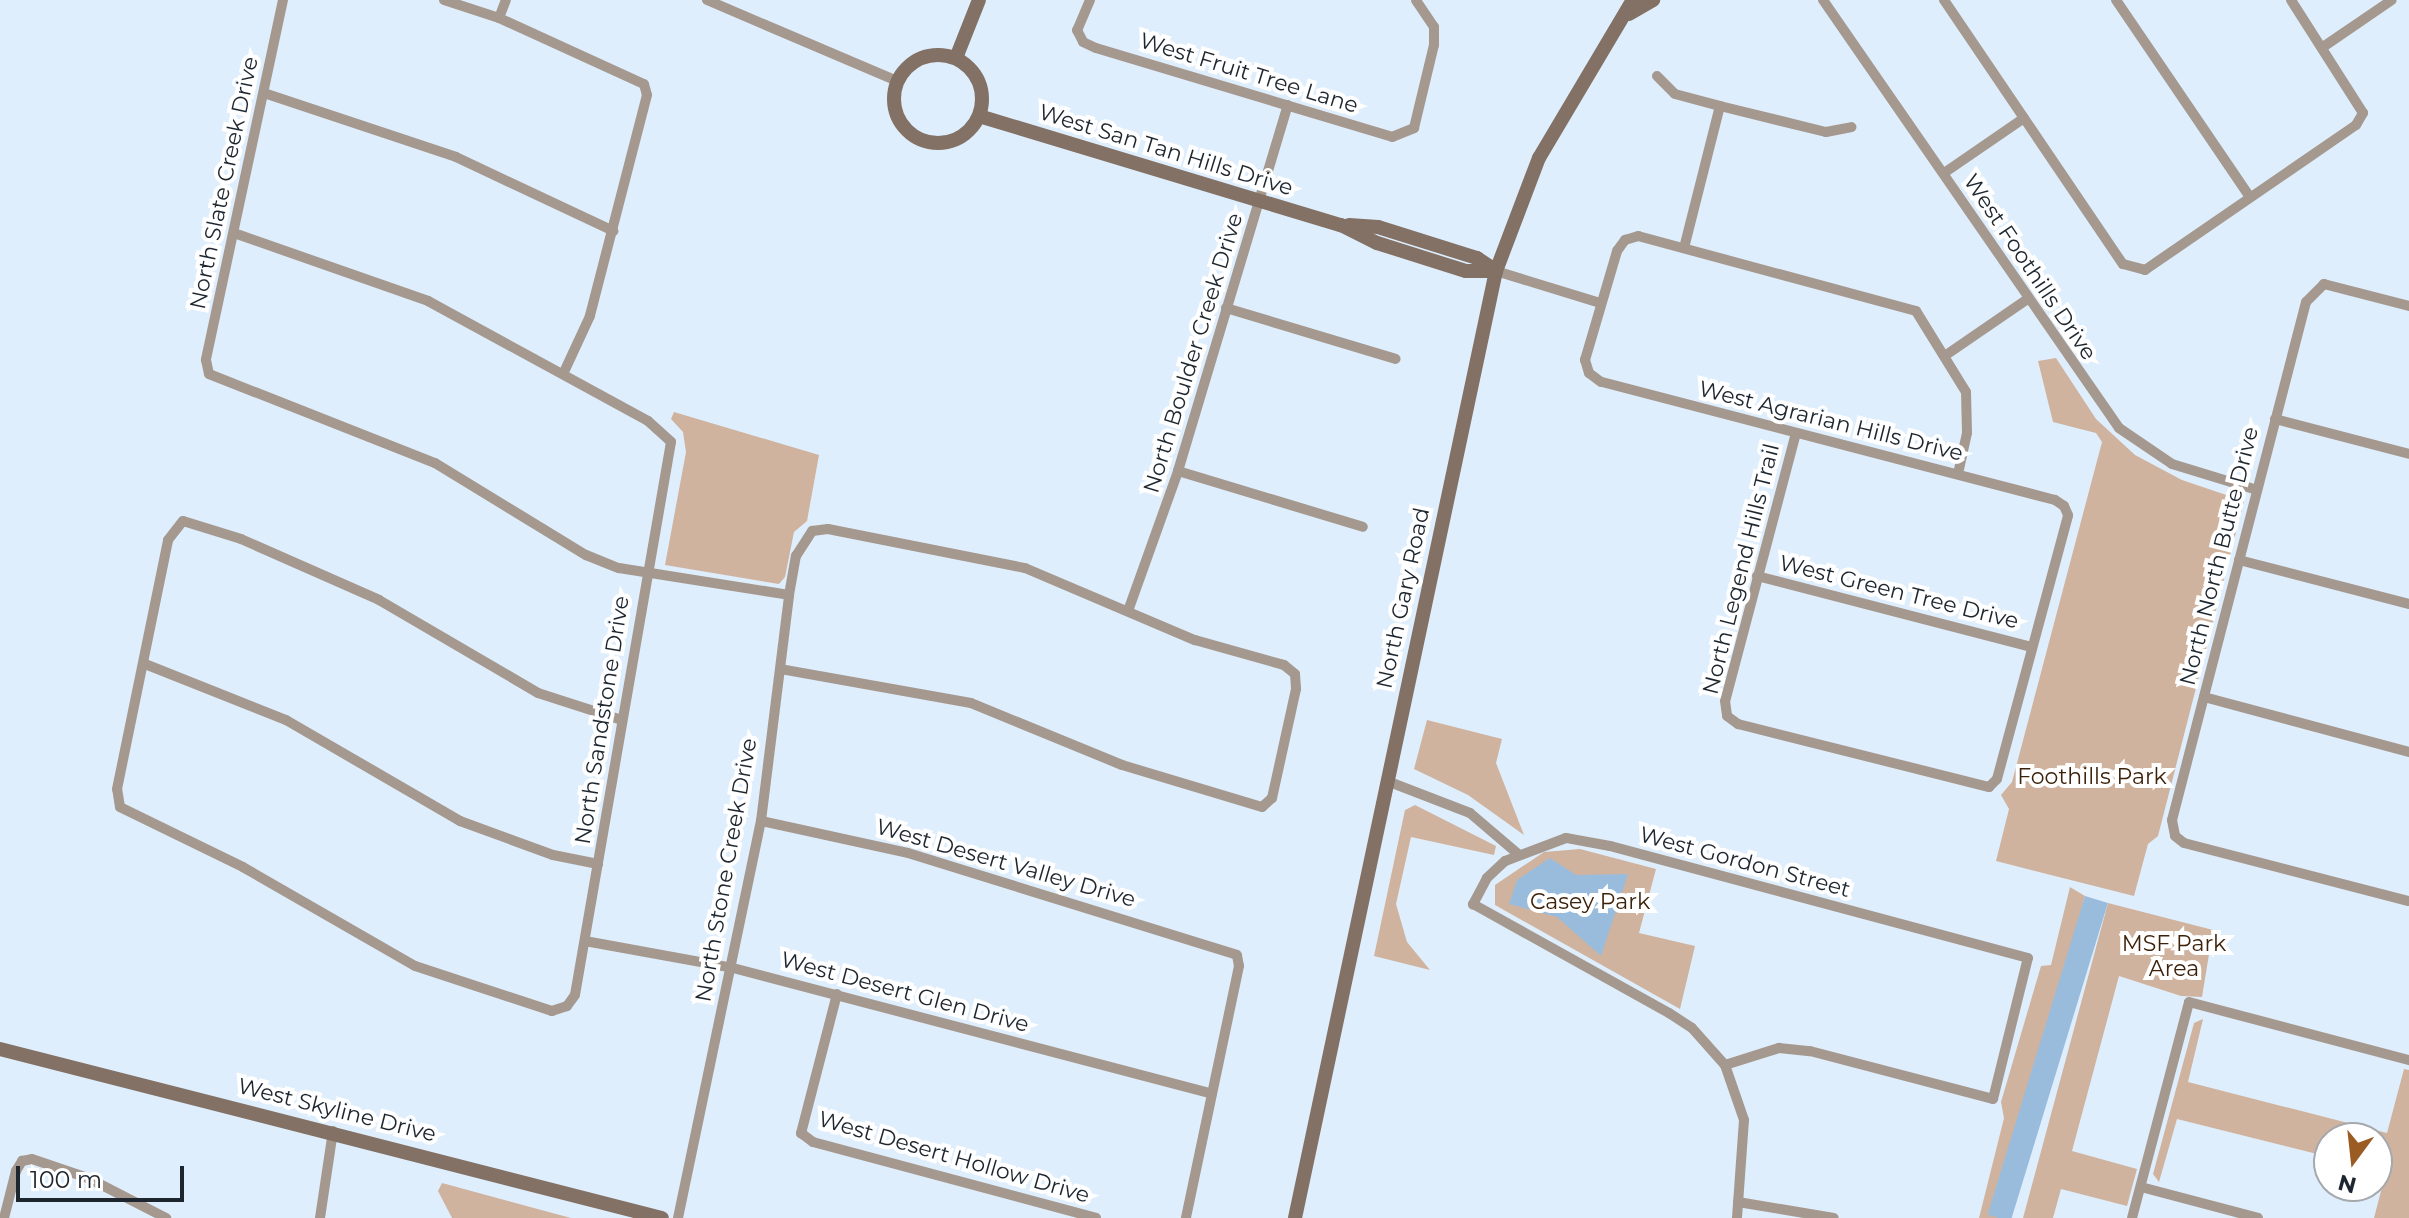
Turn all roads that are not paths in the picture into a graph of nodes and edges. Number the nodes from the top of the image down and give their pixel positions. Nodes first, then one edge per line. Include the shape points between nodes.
1 (283, 0) edge
2 (444, 0) edge
3 (506, 0) edge
4 (707, 0) edge
5 (979, 0) edge
6 (1090, 0) edge
7 (1416, 0) edge
8 (1653, 0) edge
9 (1823, 0) edge
10 (1944, 0) edge
11 (2116, 0) edge
12 (2291, 0) edge
13 (2392, 0) edge
14 (1631, 7) edge
15 (499, 18) junction
16 (2323, 47) junction
17 (956, 58) junction
18 (1657, 76) dead end
19 (897, 81) junction
20 (264, 93) junction
21 (1288, 105) junction
22 (1720, 106) junction
23 (979, 116) junction
24 (2024, 118) junction
25 (1852, 127) dead end
26 (1944, 173) junction
27 (2250, 197) junction
28 (1260, 201) junction
29 (613, 231) junction
30 (234, 233) junction
31 (1684, 248) junction
32 (1496, 271) junction
33 (2026, 300) junction
34 (1600, 303) junction
35 (2409, 306) edge
36 (1226, 308) junction
37 (1946, 355) junction
38 (1396, 359) dead end
39 (564, 372) junction
40 (2275, 419) junction
41 (1796, 433) junction
42 (2409, 454) edge
43 (1178, 471) junction
44 (1958, 474) junction
45 (2257, 490) junction
46 (1363, 527) dead end
47 (2239, 560) junction
48 (647, 575) junction
49 (1757, 576) junction
50 (789, 595) junction
51 (2409, 604) edge
52 (1128, 611) junction
53 (2032, 647) junction
54 (145, 664) junction
55 (781, 669) junction
56 (2204, 697) junction
57 (622, 720) junction
58 (2409, 752) edge
59 (1387, 781) junction
60 (761, 821) junction
61 (1518, 854) junction
62 (598, 864) junction
63 (2409, 901) edge
64 (585, 941) junction
65 (733, 968) junction
66 (837, 994) junction
67 (0, 1049) edge
68 (2409, 1060) edge
69 (1725, 1065) junction
70 (1212, 1094) junction
71 (333, 1131) junction
72 (2141, 1187) junction
73 (1738, 1202) junction
74 (4, 1218) edge
75 (166, 1218) edge
76 (320, 1218) edge
77 (662, 1218) edge
78 (678, 1218) edge
79 (1096, 1218) edge
80 (1186, 1218) edge
81 (1295, 1218) edge
82 (1737, 1218) edge
83 (1834, 1218) edge
84 (2132, 1218) edge
85 (2258, 1218) edge

1 - 20 street, North Slate Creek Drive
2 - 15 street
3 - 15 street
4 - 19 street
5 - 17 street
6 - 21 street, West Fruit Tree Lane via 1077,30 1083,42
7 - 21 street, West Fruit Tree Lane via 1434,27 1414,128 1405,136 1392,137
8 - 14 street, North Gary Road
9 - 26 street, West Foothills Drive
10 - 24 street
11 - 27 street
12 - 16 street
13 - 16 street
14 - 32 street, North Gary Road via 1553,132
15 - 29 street via 644,84 647,95
16 - 27 street via 2363,113 2356,125
17 - 19 street via 928,55
17 - 23 street via 976,76
18 - 22 street via 1675,94
19 - 23 street via 895,109 900,122 921,140 961,137
20 - 29 street via 456,157
20 - 30 street, North Slate Creek Drive
21 - 28 street, North Boulder Creek Drive
22 - 25 street via 1826,132
22 - 31 street
23 - 28 street, West San Tan Hills Drive
24 - 26 street
24 - 27 street via 2132,270 2145,270
26 - 33 street, West Foothills Drive
28 - 32 street, West San Tan Hills Drive via 1473,273
28 - 36 street, North Boulder Creek Drive
29 - 39 street via 590,316
30 - 39 street via 428,301
30 - 48 street, North Slate Creek Drive via 206,360 209,374 423,458 586,555
31 - 34 street via 1638,236 1625,240
31 - 37 street via 1901,304 1916,311
32 - 34 street, West San Tan Hills Drive
32 - 59 street, North Gary Road
33 - 37 street
33 - 45 street, West Foothills Drive via 2119,428 2172,464
34 - 41 street, West Agrarian Hills Drive via 1585,360 1589,373 1601,382
35 - 40 street, North North Butte Drive via 2324,284 2315,289 2306,302
36 - 38 street
36 - 43 street, North Boulder Creek Drive
37 - 44 street via 1967,402
39 - 48 street, North Sandstone Drive via 664,430 671,442
40 - 42 street
40 - 45 street, North North Butte Drive
41 - 44 street, West Agrarian Hills Drive
41 - 49 street, North Legend Hills Trail
43 - 46 street
43 - 52 street, North Boulder Creek Drive
44 - 53 street, West Agrarian Hills Drive via 2064,506 2068,515
45 - 47 street, North North Butte Drive
47 - 51 street
47 - 56 street, North North Butte Drive
48 - 50 street
48 - 57 street, North Sandstone Drive
49 - 53 street, West Green Tree Drive
49 - 53 street, North Legend Hills Trail via 1725,701 1727,716 1738,724 1989,787 1997,779
50 - 52 street, North Stone Creek Drive via 796,556 812,531 828,529 986,558 1066,583
50 - 55 street, North Stone Creek Drive
52 - 55 street via 1195,640 1284,665 1295,674 1272,798 1262,807 1122,765 971,703
54 - 57 street via 168,540 183,521 241,539 379,600 538,693
54 - 62 street via 286,720 460,821 553,855
54 - 64 street, North Sandstone Drive via 117,789 118,804 129,815 243,867 415,966 552,1011 570,1004
55 - 60 street, North Stone Creek Drive
56 - 58 street
56 - 63 street, North North Butte Drive via 2172,820 2175,836
57 - 62 street, North Sandstone Drive
59 - 61 street via 1470,813
59 - 81 street, North Gary Road
60 - 65 street, North Stone Creek Drive
60 - 70 street, West Desert Valley Drive via 908,853 1237,955
61 - 69 street, West Gordon Street via 1487,878 1473,904 1669,1013 1692,1028
61 - 69 street, West Gordon Street via 1566,838 1610,846 2028,958 1993,1099 1810,1051 1779,1048
62 - 64 street, North Sandstone Drive
64 - 65 street, West Desert Glen Drive
65 - 66 street, West Desert Glen Drive
65 - 78 street, North Stone Creek Drive
66 - 70 street, West Desert Glen Drive
66 - 79 street, West Desert Hollow Drive via 801,1133 813,1142
67 - 71 street, West Skyline Drive
68 - 72 street via 2189,1002
69 - 73 street via 1744,1120
70 - 80 street
71 - 76 street
71 - 77 street, West Skyline Drive
72 - 84 street
72 - 85 street
73 - 82 street
73 - 83 street
74 - 75 street via 22,1161 32,1159 88,1178

